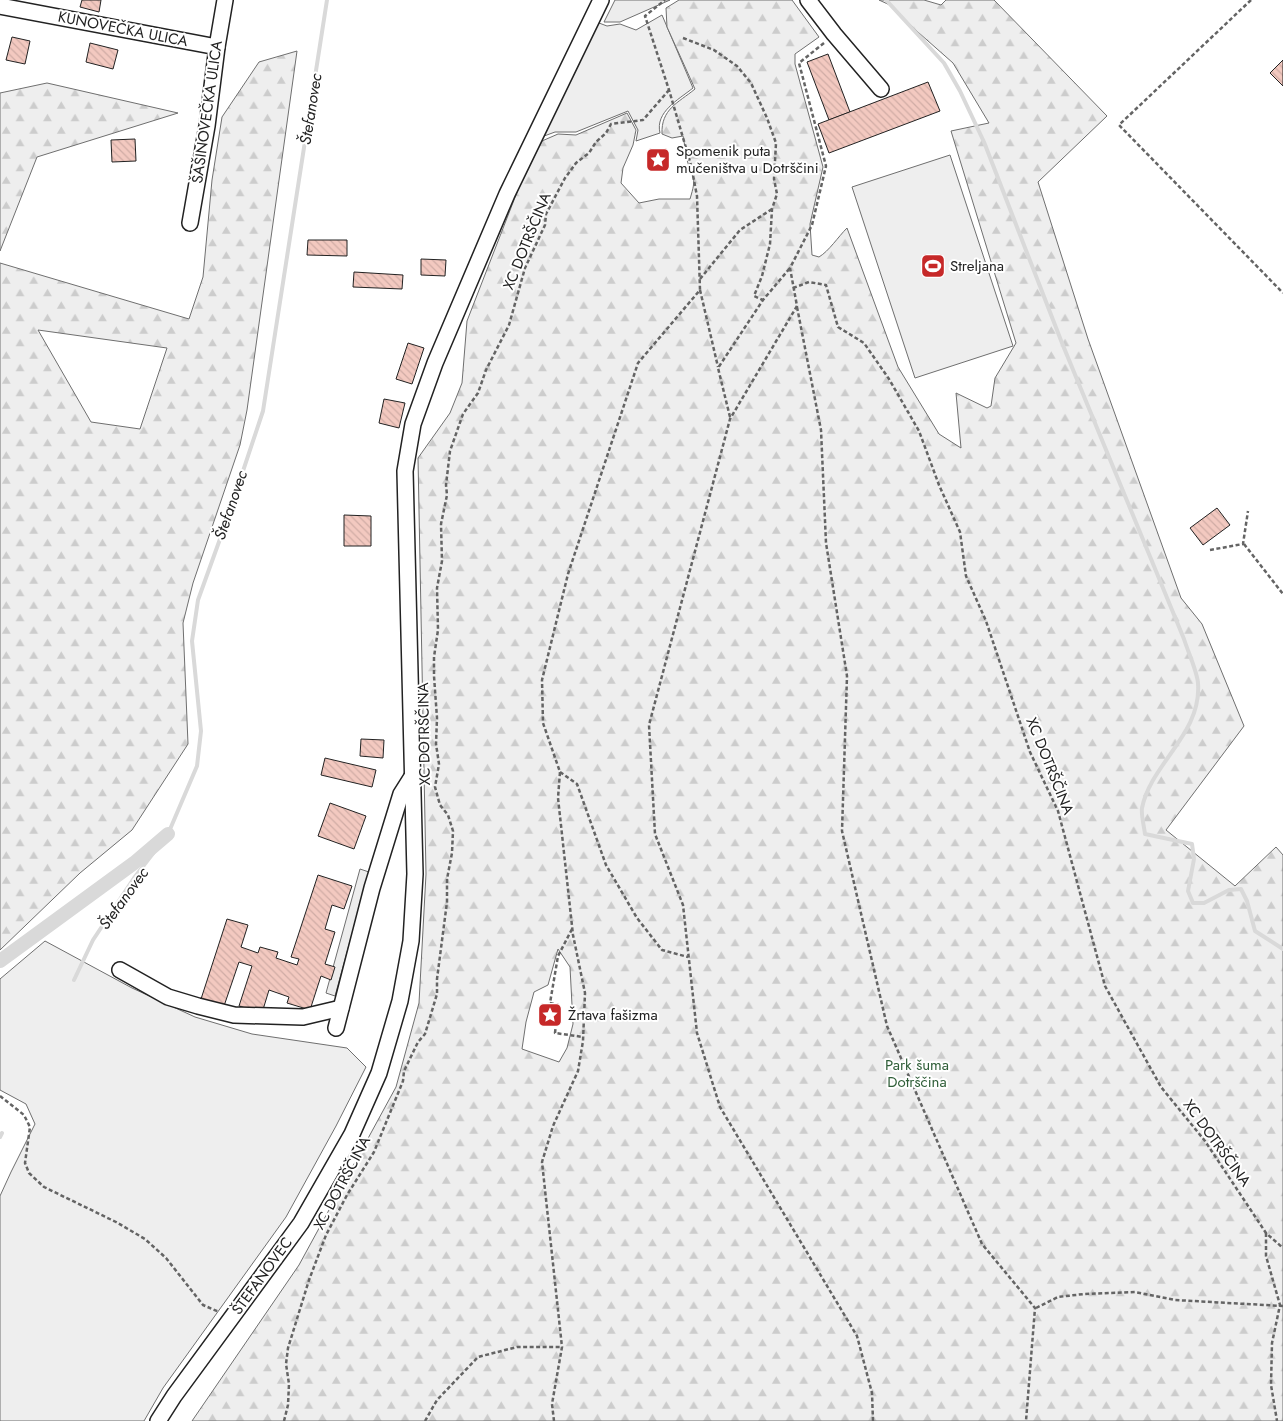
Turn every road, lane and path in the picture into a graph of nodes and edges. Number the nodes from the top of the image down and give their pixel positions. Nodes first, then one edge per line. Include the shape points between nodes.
1 (224, 0) edge
2 (601, 0) edge
3 (665, 0) edge
4 (808, 0) edge
5 (1251, 0) edge
6 (0, 6) edge
7 (834, 34) junction
8 (683, 38) dead end
9 (217, 46) junction
10 (881, 89) dead end
11 (669, 90) junction
12 (772, 209) junction
13 (190, 223) dead end
14 (790, 268) junction
15 (700, 279) junction
16 (792, 288) junction
17 (700, 290) junction
18 (1283, 293) edge
19 (763, 300) junction
20 (797, 306) junction
21 (718, 368) junction
22 (730, 419) junction
23 (1248, 511) dead end
24 (1243, 544) junction
25 (1210, 550) dead end
26 (1283, 594) edge
27 (560, 772) junction
28 (413, 775) junction
29 (572, 928) junction
30 (688, 957) junction
31 (120, 970) dead end
32 (341, 1008) junction
33 (336, 1028) dead end
34 (583, 1036) junction
35 (0, 1096) edge
36 (1266, 1232) junction
37 (1283, 1248) edge
38 (1281, 1306) edge
39 (1036, 1308) junction
40 (232, 1317) junction
41 (562, 1347) junction
42 (158, 1421) edge
43 (284, 1421) edge
44 (425, 1421) edge
45 (554, 1421) edge
46 (873, 1421) edge
47 (1026, 1421) edge
48 (1277, 1421) edge

1 - 9 street, ŠAŠINOVEČKA ULICA
2 - 28 street, ŠTEFANOVEC via 507,194 435,363 413,424 405,471
3 - 11 path via 645,16
4 - 7 street
5 - 18 path via 1119,125
6 - 9 street, KUNOVEČKA ULICA
7 - 10 street
7 - 14 path via 799,63 826,166 812,225
8 - 12 path via 722,55 738,66 751,84 776,143 774,179 777,194
9 - 13 street, ŠAŠINOVEČKA ULICA
11 - 15 path via 697,196
11 - 43 path, XC DOTRŠČINA via 643,120 611,124 565,178 524,268 509,325 478,393 463,414 450,451 437,588 434,676 439,764 435,787 453,831 437,994 425,1034 404,1071 403,1081 374,1152 326,1235 309,1280 288,1348 288,1405
12 - 15 path via 740,230
12 - 19 path via 770,244 754,296
14 - 16 path
14 - 19 path
15 - 17 path
16 - 20 path
16 - 36 path, XC DOTRŠČINA via 809,282 826,285 838,327 864,343 919,431 938,485 960,532 966,576 986,621 1030,752 1058,810 1105,986 1161,1087 1205,1141
17 - 21 path
17 - 27 path via 638,363 568,574 542,680 543,723
19 - 21 path
20 - 22 path
20 - 39 path via 821,430 826,543 847,676 842,831 885,1017 982,1244
21 - 22 path
22 - 30 path via 649,725 655,834 683,904
23 - 24 path
24 - 25 path
24 - 26 path
27 - 29 path via 558,798
27 - 30 path via 577,784 606,865 637,918 662,950
28 - 32 street via 401,794 372,888
28 - 40 street, ŠTEFANOVEC via 415,874 411,941 400,1001 379,1073 352,1134 301,1223
29 - 34 path via 586,993
29 - 34 path via 558,956 550,1003 558,1005 555,1033
30 - 46 path via 696,1033 720,1107 857,1336 872,1393
31 - 32 street via 168,996 234,1015 303,1017
32 - 33 street
34 - 41 path via 578,1071 553,1126 542,1162
35 - 40 path via 24,1115 30,1127 25,1163 44,1187 145,1239 166,1258 204,1305
36 - 37 path, XC DOTRŠČINA
36 - 38 path via 1266,1256
38 - 39 path via 1174,1300 1135,1292 1058,1297
38 - 48 path via 1272,1352 1271,1385
39 - 47 path
40 - 42 street, ŠTEFANOVEC
41 - 44 path via 517,1347 478,1358 437,1400
41 - 45 path via 552,1404

